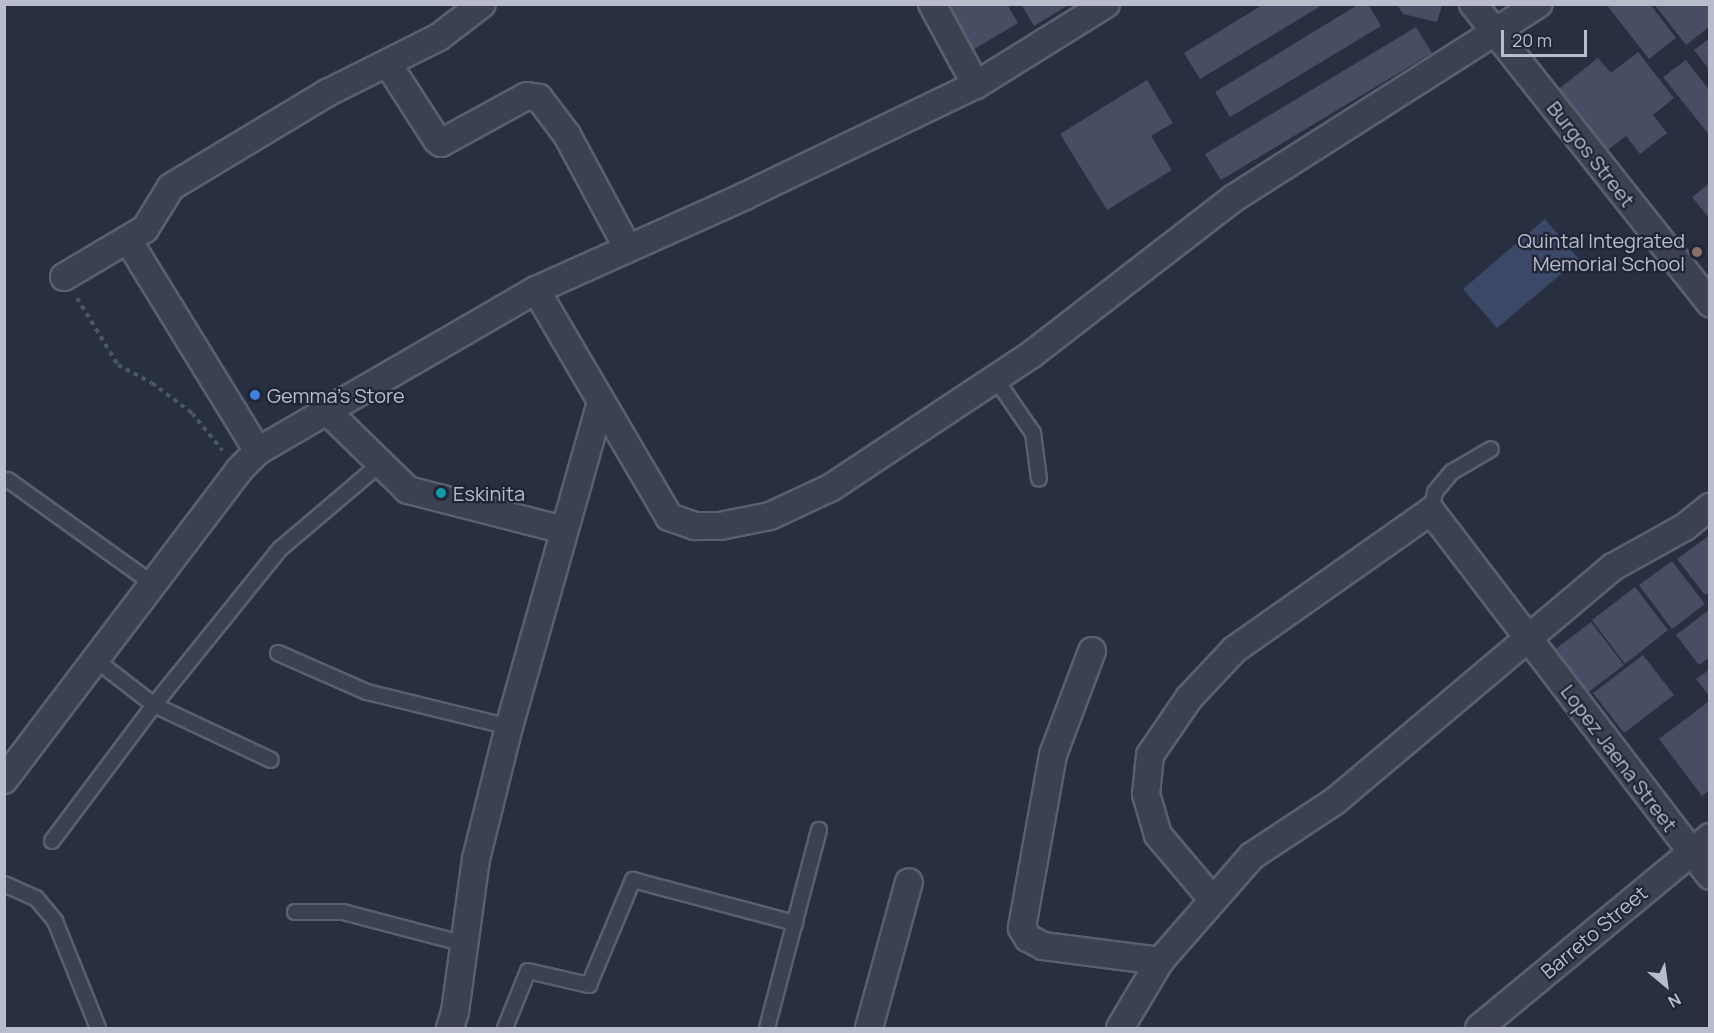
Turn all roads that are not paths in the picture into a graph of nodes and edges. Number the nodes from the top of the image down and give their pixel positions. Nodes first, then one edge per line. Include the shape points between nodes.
1 (482, 4) edge
2 (932, 4) edge
3 (1107, 4) edge
4 (1473, 4) edge
5 (1539, 4) edge
6 (1496, 34) junction
7 (388, 64) junction
8 (976, 85) junction
9 (128, 240) junction
10 (628, 249) junction
11 (64, 277) road end
12 (536, 291) junction
13 (1710, 303) edge
14 (996, 378) junction
15 (601, 402) junction
16 (328, 412) junction
17 (1491, 449) dead end
18 (258, 451) junction
19 (381, 463) junction
20 (1039, 479) dead end
21 (8, 480) dead end
22 (1710, 507) edge
23 (1431, 511) junction
24 (564, 530) junction
25 (153, 584) junction
26 (1529, 640) junction
27 (1092, 651) dead end
28 (278, 653) dead end
29 (96, 660) junction
30 (154, 705) junction
31 (509, 727) junction
32 (271, 760) dead end
33 (4, 780) edge
34 (819, 830) dead end
35 (52, 841) dead end
36 (1700, 844) edge
37 (1710, 876) edge
38 (909, 882) dead end
39 (4, 884) edge
40 (1213, 900) junction
41 (295, 912) dead end
42 (795, 923) junction
43 (465, 944) junction
44 (1160, 961) junction
45 (98, 1029) edge
46 (450, 1029) edge
47 (505, 1029) edge
48 (767, 1029) edge
49 (869, 1029) edge
50 (1120, 1029) edge
51 (1479, 1029) edge

1 - 7 street via 439,37
2 - 8 street
3 - 8 street
4 - 6 street, Burgos Street
5 - 6 street
6 - 13 street, Burgos Street
6 - 14 street via 1234,198
7 - 9 street via 327,93 171,187 146,229
7 - 10 street via 441,143 527,96 539,98 567,135
8 - 10 street
9 - 11 street
9 - 18 street
10 - 12 street
12 - 15 street
12 - 16 street
14 - 15 street via 832,487 770,516 720,526 695,526 669,517
14 - 20 lane via 1033,433
15 - 24 street
16 - 18 street
16 - 19 street
17 - 23 lane via 1452,472 1436,492
18 - 25 street via 239,470
19 - 24 street via 408,490
19 - 30 lane via 280,549
21 - 25 lane
22 - 26 street via 1684,527 1613,567
23 - 26 street, Lopez Jaena Street
23 - 40 street via 1234,650 1189,698 1150,755 1146,794 1158,835
24 - 31 street
25 - 29 street
26 - 36 street, Lopez Jaena Street
26 - 40 street via 1335,801 1252,856
27 - 44 street via 1053,755 1022,928 1028,938 1043,946
28 - 31 lane via 367,692
29 - 30 lane
29 - 33 street
30 - 32 lane
30 - 35 lane
31 - 43 street via 476,859
34 - 42 lane
36 - 37 street, Lopez Jaena Street
36 - 51 street, Barreto Street
38 - 49 street
39 - 45 lane via 36,898 55,921
40 - 44 street
41 - 43 lane via 343,912
42 - 47 lane via 633,880 589,985 528,971
42 - 48 lane
43 - 46 street
44 - 50 street

